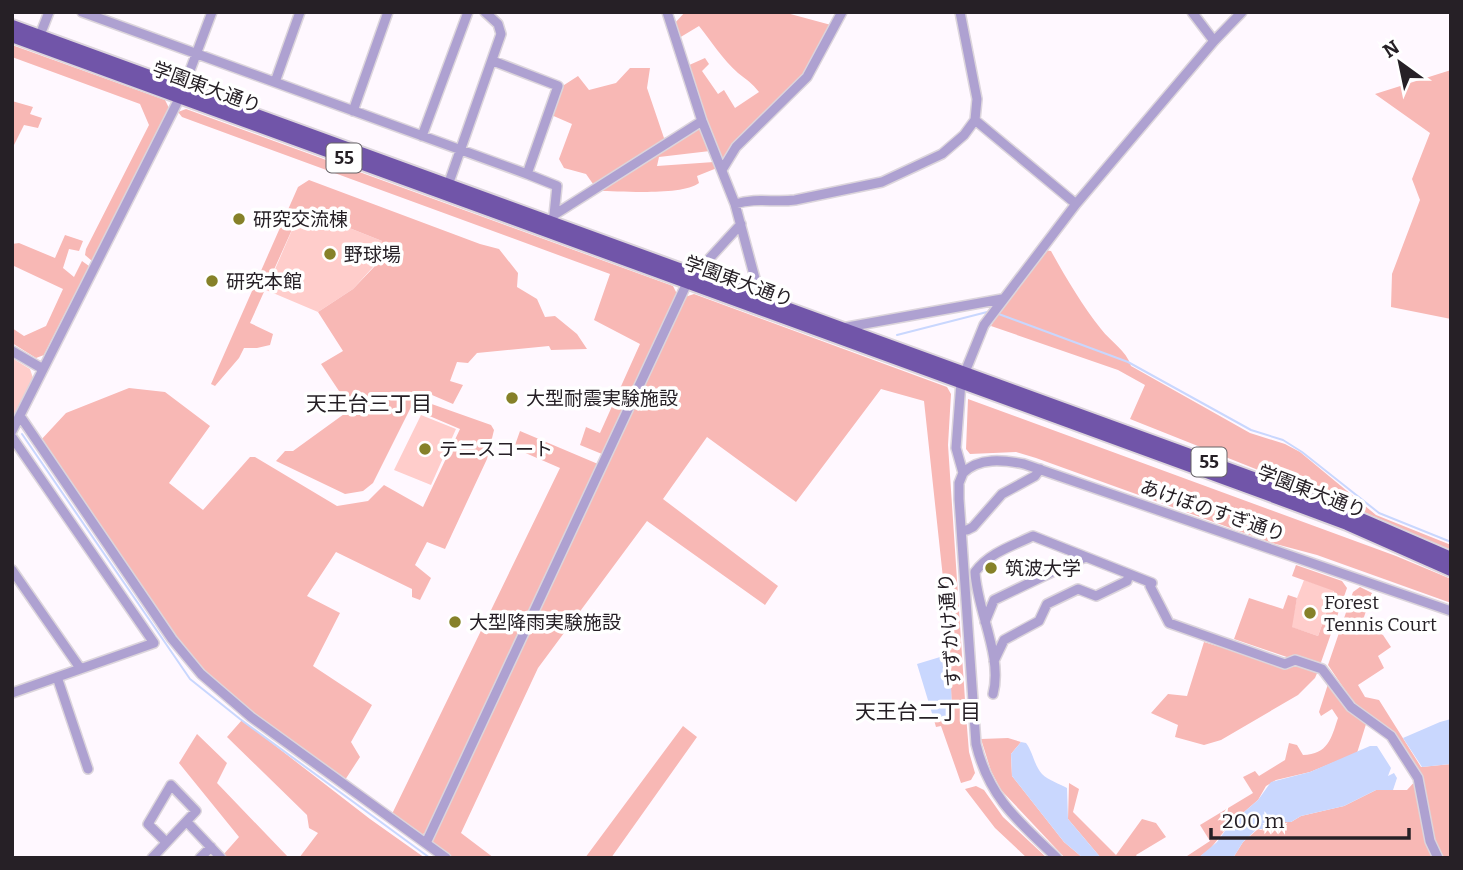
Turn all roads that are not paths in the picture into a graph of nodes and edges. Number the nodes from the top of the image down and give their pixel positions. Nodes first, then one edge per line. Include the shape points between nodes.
1 (49, 12) edge
2 (82, 12) edge
3 (212, 12) edge
4 (300, 12) edge
5 (388, 12) edge
6 (468, 12) edge
7 (485, 12) edge
8 (667, 12) edge
9 (842, 12) edge
10 (960, 12) edge
11 (1192, 12) edge
12 (1242, 12) edge
13 (12, 26) edge
14 (42, 30) dead end
15 (12, 36) edge
16 (1214, 41) junction
17 (197, 54) junction
18 (493, 61) junction
19 (275, 82) junction
20 (182, 93) junction
21 (353, 111) junction
22 (975, 120) junction
23 (702, 121) junction
24 (422, 136) junction
25 (461, 150) junction
26 (722, 170) junction
27 (527, 174) junction
28 (446, 190) junction
29 (736, 204) junction
30 (1076, 204) junction
31 (552, 218) junction
32 (741, 224) junction
33 (690, 279) junction
34 (760, 297) junction
35 (1002, 299) junction
36 (840, 328) junction
37 (12, 351) edge
38 (43, 369) junction
39 (962, 377) junction
40 (20, 416) junction
41 (12, 431) edge
42 (12, 437) edge
43 (1040, 469) junction
44 (963, 473) junction
45 (967, 530) dead end
46 (1084, 558) junction
47 (1451, 558) edge
48 (12, 570) edge
49 (1451, 570) edge
50 (1129, 574) junction
51 (1451, 611) edge
52 (985, 622) junction
53 (994, 663) junction
54 (80, 668) junction
55 (57, 677) junction
56 (12, 694) edge
57 (993, 694) dead end
58 (88, 769) dead end
59 (187, 822) junction
60 (166, 842) junction
61 (426, 843) junction
62 (211, 847) junction
63 (152, 858) edge
64 (200, 858) edge
65 (221, 858) edge
66 (446, 858) edge
67 (1057, 858) edge
68 (1438, 858) edge

1 - 14 street
2 - 17 street
3 - 17 street
4 - 19 street
5 - 21 street
6 - 24 street
7 - 18 street via 501,29
8 - 23 street
9 - 26 street via 807,77 736,148
10 - 22 street via 977,99
11 - 16 street
12 - 16 street, すずかけ通り
13 - 20 main road, 学園東大通り / 55
15 - 20 main road, 学園東大通り / 55
16 - 30 street, すずかけ通り
17 - 19 street
17 - 20 street
18 - 25 street
18 - 27 street via 558,86
19 - 21 street
20 - 28 main road, 学園東大通り / 55
20 - 38 street
21 - 24 street
22 - 29 street via 955,145 882,183 784,202 759,199
22 - 30 street
23 - 26 street
23 - 31 street
24 - 25 street
25 - 27 street
25 - 28 street
26 - 29 street
27 - 31 street via 557,186
28 - 31 main road, 学園東大通り / 55
28 - 33 main road, 学園東大通り / 55
29 - 32 street
30 - 35 street, すずかけ通り
31 - 33 main road, 学園東大通り / 55
32 - 33 street
32 - 34 street
33 - 34 main road, 学園東大通り / 55
33 - 39 main road, 学園東大通り / 55
33 - 61 street
34 - 36 main road, 学園東大通り / 55
35 - 36 street
35 - 39 street, すずかけ通り via 984,325
36 - 39 main road, 学園東大通り / 55
37 - 38 street
38 - 40 street
39 - 44 street, すずかけ通り via 956,448
39 - 47 main road, 学園東大通り / 55 via 1354,516
39 - 49 main road, 学園東大通り / 55 via 1334,520
40 - 41 street
40 - 61 street via 172,639 201,674 251,717
42 - 54 street via 155,643
43 - 44 street, あけぼのすぎ通り via 1010,461 984,462
43 - 45 street via 1002,494
43 - 51 street, あけぼのすぎ通り
44 - 67 street, すずかけ通り via 959,499 973,729 979,757 986,779 1003,805
46 - 50 street
46 - 52 street via 994,600
46 - 52 street via 1032,537 992,555 975,572
48 - 54 street
50 - 53 street via 1127,581 1096,596 1078,589 1048,604 1040,621 1004,640
50 - 68 street via 1152,583 1169,624 1285,664 1295,660 1322,669 1351,707 1391,736 1418,778 1430,841
52 - 53 street
53 - 57 street via 997,682
54 - 55 street
55 - 56 street
55 - 58 street
59 - 60 street
59 - 60 street via 196,811 171,785 148,824
59 - 62 street
60 - 63 street
61 - 66 street
62 - 64 street
62 - 65 street

